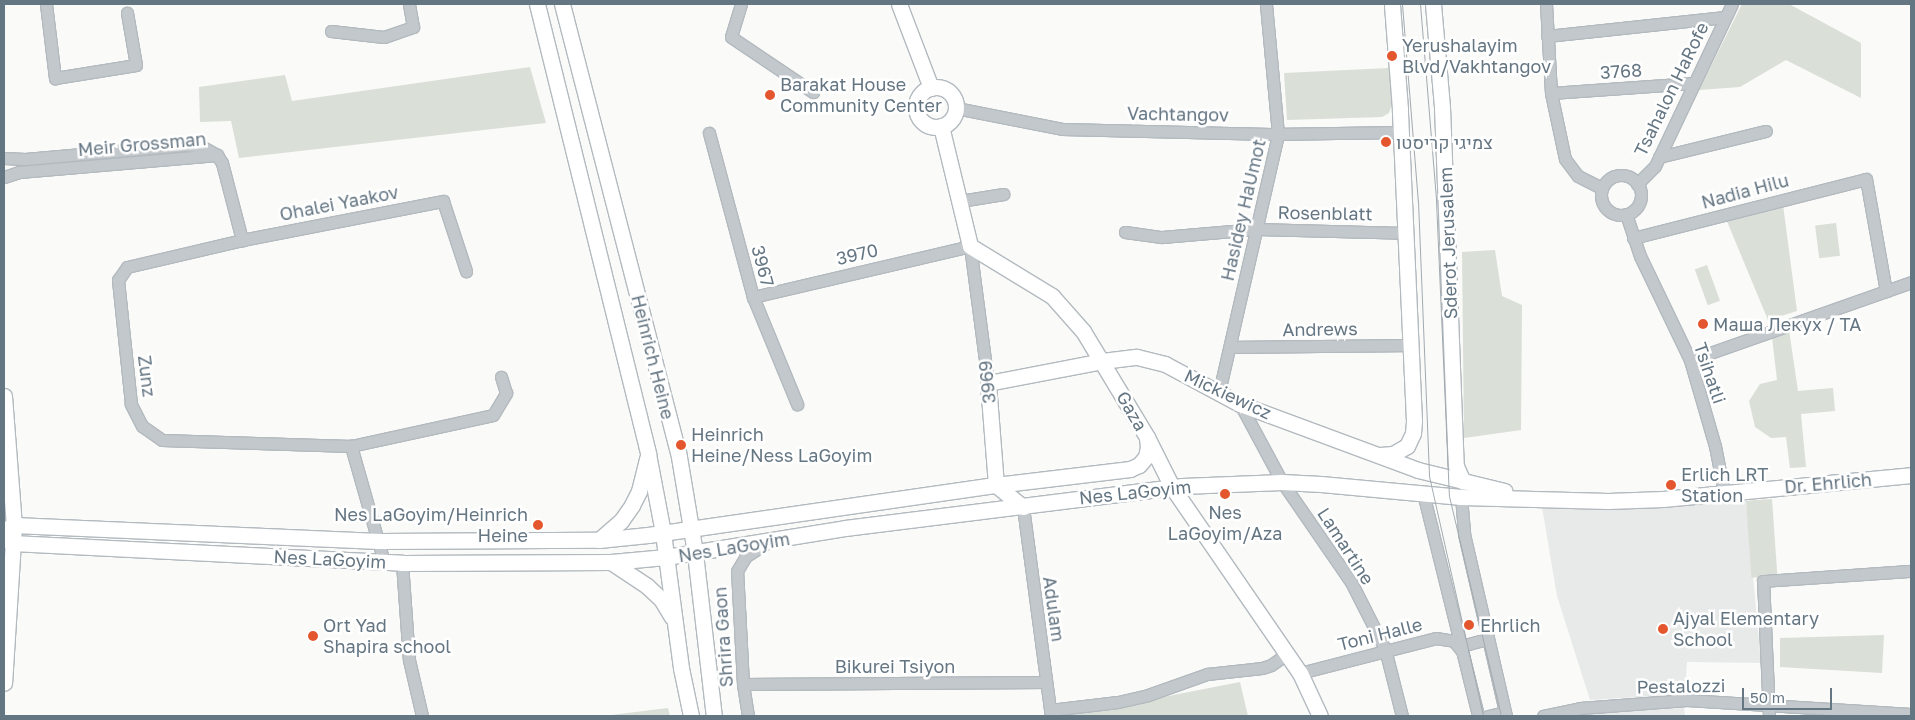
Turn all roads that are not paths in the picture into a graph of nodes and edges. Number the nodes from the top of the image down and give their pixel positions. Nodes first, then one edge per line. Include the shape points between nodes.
1 (46, 4) edge
2 (409, 4) edge
3 (537, 4) edge
4 (562, 4) edge
5 (741, 4) edge
6 (899, 4) edge
7 (1266, 4) edge
8 (1392, 4) edge
9 (1433, 4) edge
10 (1546, 4) edge
11 (1732, 4) edge
12 (127, 13) dead end
13 (1725, 17) junction
14 (331, 31) dead end
15 (1547, 36) junction
16 (1694, 83) junction
17 (931, 88) junction
18 (813, 92) dead end
19 (1551, 93) junction
20 (956, 108) junction
21 (941, 126) junction
22 (1766, 131) dead end
23 (1401, 132) junction
24 (709, 133) dead end
25 (1278, 134) junction
26 (217, 155) junction
27 (1659, 157) junction
28 (4, 158) edge
29 (4, 177) edge
30 (1637, 184) junction
31 (1602, 188) junction
32 (1003, 194) dead end
33 (960, 201) junction
34 (1626, 214) junction
35 (1256, 229) junction
36 (1125, 232) dead end
37 (1404, 233) junction
38 (1633, 238) junction
39 (242, 240) junction
40 (970, 246) junction
41 (466, 271) dead end
42 (1911, 282) edge
43 (1886, 291) junction
44 (752, 297) junction
45 (1410, 345) junction
46 (1231, 347) junction
47 (1102, 360) junction
48 (1690, 360) junction
49 (501, 376) dead end
50 (988, 383) junction
51 (1219, 392) junction
52 (4, 396) edge
53 (796, 404) dead end
54 (1240, 404) junction
55 (1147, 437) junction
56 (351, 446) junction
57 (648, 454) junction
58 (1380, 455) junction
59 (1911, 475) edge
60 (1282, 482) junction
61 (996, 485) junction
62 (1172, 487) junction
63 (1462, 489) junction
64 (11, 491) junction
65 (1724, 492) junction
66 (1423, 493) junction
67 (1023, 507) junction
68 (32, 526) junction
69 (9, 528) edge
70 (692, 528) junction
71 (663, 533) junction
72 (8, 540) edge
73 (599, 540) junction
74 (771, 541) junction
75 (379, 542) junction
76 (36, 544) junction
77 (695, 553) junction
78 (666, 557) junction
79 (384, 562) junction
80 (611, 562) junction
81 (402, 563) junction
82 (11, 565) junction
83 (1911, 571) edge
84 (674, 621) junction
85 (1488, 639) junction
86 (1385, 649) junction
87 (1462, 650) junction
88 (1287, 654) junction
89 (1300, 673) junction
90 (1046, 682) junction
91 (4, 683) edge
92 (744, 684) junction
93 (1769, 711) edge
94 (1051, 713) edge
95 (1853, 713) edge
96 (1505, 714) edge
97 (1911, 714) edge
98 (422, 716) edge
99 (691, 716) edge
100 (714, 716) edge
101 (748, 716) edge
102 (1320, 716) edge
103 (1402, 716) edge
104 (1478, 716) edge
105 (1488, 716) edge
106 (1543, 716) edge

1 - 12 street via 55,78 136,65
2 - 14 street via 413,27 384,37
3 - 57 street, Heinrich Heine
4 - 70 street, Heinrich Heine via 678,451
5 - 18 street via 731,36
6 - 17 street
7 - 25 street, Hasidey HaUmot
8 - 23 street
9 - 63 street, Sderot Jerusalem via 1442,107 1456,466
10 - 15 street
11 - 13 street, Tsahalon HaRofe
13 - 15 street
13 - 16 street, Tsahalon HaRofe
15 - 19 street
16 - 19 street, 3768
16 - 27 street, Tsahalon HaRofe
17 - 20 street via 948,91
17 - 21 street via 918,99 917,112 923,122
19 - 31 street via 1565,159 1578,176
20 - 21 street via 952,119
20 - 25 street, Vachtangov via 1062,130
21 - 33 street
22 - 27 street
23 - 25 street, Vachtangov
23 - 37 street
24 - 44 street, 3967
25 - 35 street, Hasidey HaUmot
26 - 28 street, Meir Grossman via 201,146 184,145 25,159
26 - 29 street, Meir Grossman via 19,172
26 - 39 street via 222,163
27 - 30 street, Tsahalon HaRofe
30 - 31 street via 1622,176 1610,179
30 - 34 street via 1639,202 1632,212
31 - 34 street via 1604,206 1613,214
32 - 33 street
33 - 40 street
34 - 38 street, Tsihatli
35 - 36 street, Rosenblatt via 1162,237
35 - 37 street, Rosenblatt
35 - 46 street, Hasidey HaUmot
37 - 45 street
38 - 43 street, Nadia Hilu via 1866,179
38 - 48 street, Tsihatli
39 - 41 street, Ohalei Yaakov via 443,202
39 - 56 street, Zunz via 126,267 118,280 131,404 142,426 162,440
40 - 44 street, 3970
40 - 47 street, Gaza via 1052,296 1071,315
40 - 50 street, 3969
42 - 43 street
43 - 48 street
44 - 53 street, 3967
45 - 46 street, Andrews
45 - 58 street via 1411,441 1403,450
46 - 51 street, Hasidey HaUmot
47 - 50 street, Mickiewicz
47 - 51 street, Mickiewicz via 1137,357 1154,360
47 - 55 street, Gaza
48 - 65 street, Tsihatli via 1716,446
49 - 56 street, Zunz via 506,393 493,416
50 - 61 street, 3969
51 - 54 street, Mickiewicz
52 - 64 street
54 - 58 street, Mickiewicz
54 - 60 street, Lamartine
55 - 61 street, Nes LaGoyim via 1146,457 1135,468
55 - 62 street, Gaza
56 - 75 street
57 - 71 street, Heinrich Heine
57 - 73 street via 632,505 621,521
58 - 63 street, Mickiewicz
59 - 65 street, Dr. Ehrlich
60 - 62 street, Nes LaGoyim
60 - 66 street, Nes LaGoyim
60 - 86 street, Lamartine via 1351,582
61 - 67 street
61 - 70 street, Nes LaGoyim
62 - 67 street, Nes LaGoyim
62 - 88 street, Gaza
63 - 65 street, Dr. Ehrlich via 1536,498 1618,501
63 - 66 street, Nes LaGoyim
63 - 85 street, Sderot Jerusalem via 1464,534
64 - 68 street via 22,515
64 - 69 street
66 - 87 street
67 - 74 street, Nes LaGoyim via 854,527
67 - 90 street, Adulam
68 - 69 street, Nes LaGoyim
68 - 75 street, Nes LaGoyim
69 - 72 street
70 - 71 street, Nes LaGoyim
70 - 77 street, Heinrich Heine
71 - 73 street, Nes LaGoyim
71 - 78 street, Heinrich Heine
72 - 76 street, Nes LaGoyim
72 - 82 street
73 - 75 street, Nes LaGoyim
74 - 77 street, Nes LaGoyim
74 - 92 street, Shrira Gaon via 746,556 737,571
75 - 79 street
76 - 79 street, Nes LaGoyim
76 - 82 street
77 - 78 street, Nes LaGoyim
77 - 100 street, Heinrich Heine
78 - 80 street, Nes LaGoyim
78 - 84 street, Heinrich Heine
79 - 81 street, Nes LaGoyim
80 - 81 street, Nes LaGoyim
80 - 84 street via 653,591
81 - 98 street via 409,660
82 - 91 street
83 - 93 street via 1763,581
84 - 99 street, Heinrich Heine
85 - 87 street
85 - 96 street, Sderot Jerusalem
86 - 87 street, Toni Halle via 1443,637 1454,641
86 - 89 street, Toni Halle
86 - 103 street, Lamartine
87 - 104 street
88 - 89 street, Gaza
88 - 94 street via 1262,668 1207,674 1148,696
89 - 102 street, Gaza
90 - 92 street, Bikurei Tsiyon
90 - 94 street, Adulam
92 - 101 street, Shrira Gaon
93 - 95 street, Pestalozzi
93 - 106 street, Pestalozzi via 1687,700 1580,708
95 - 97 street, Pestalozzi
96 - 105 street

